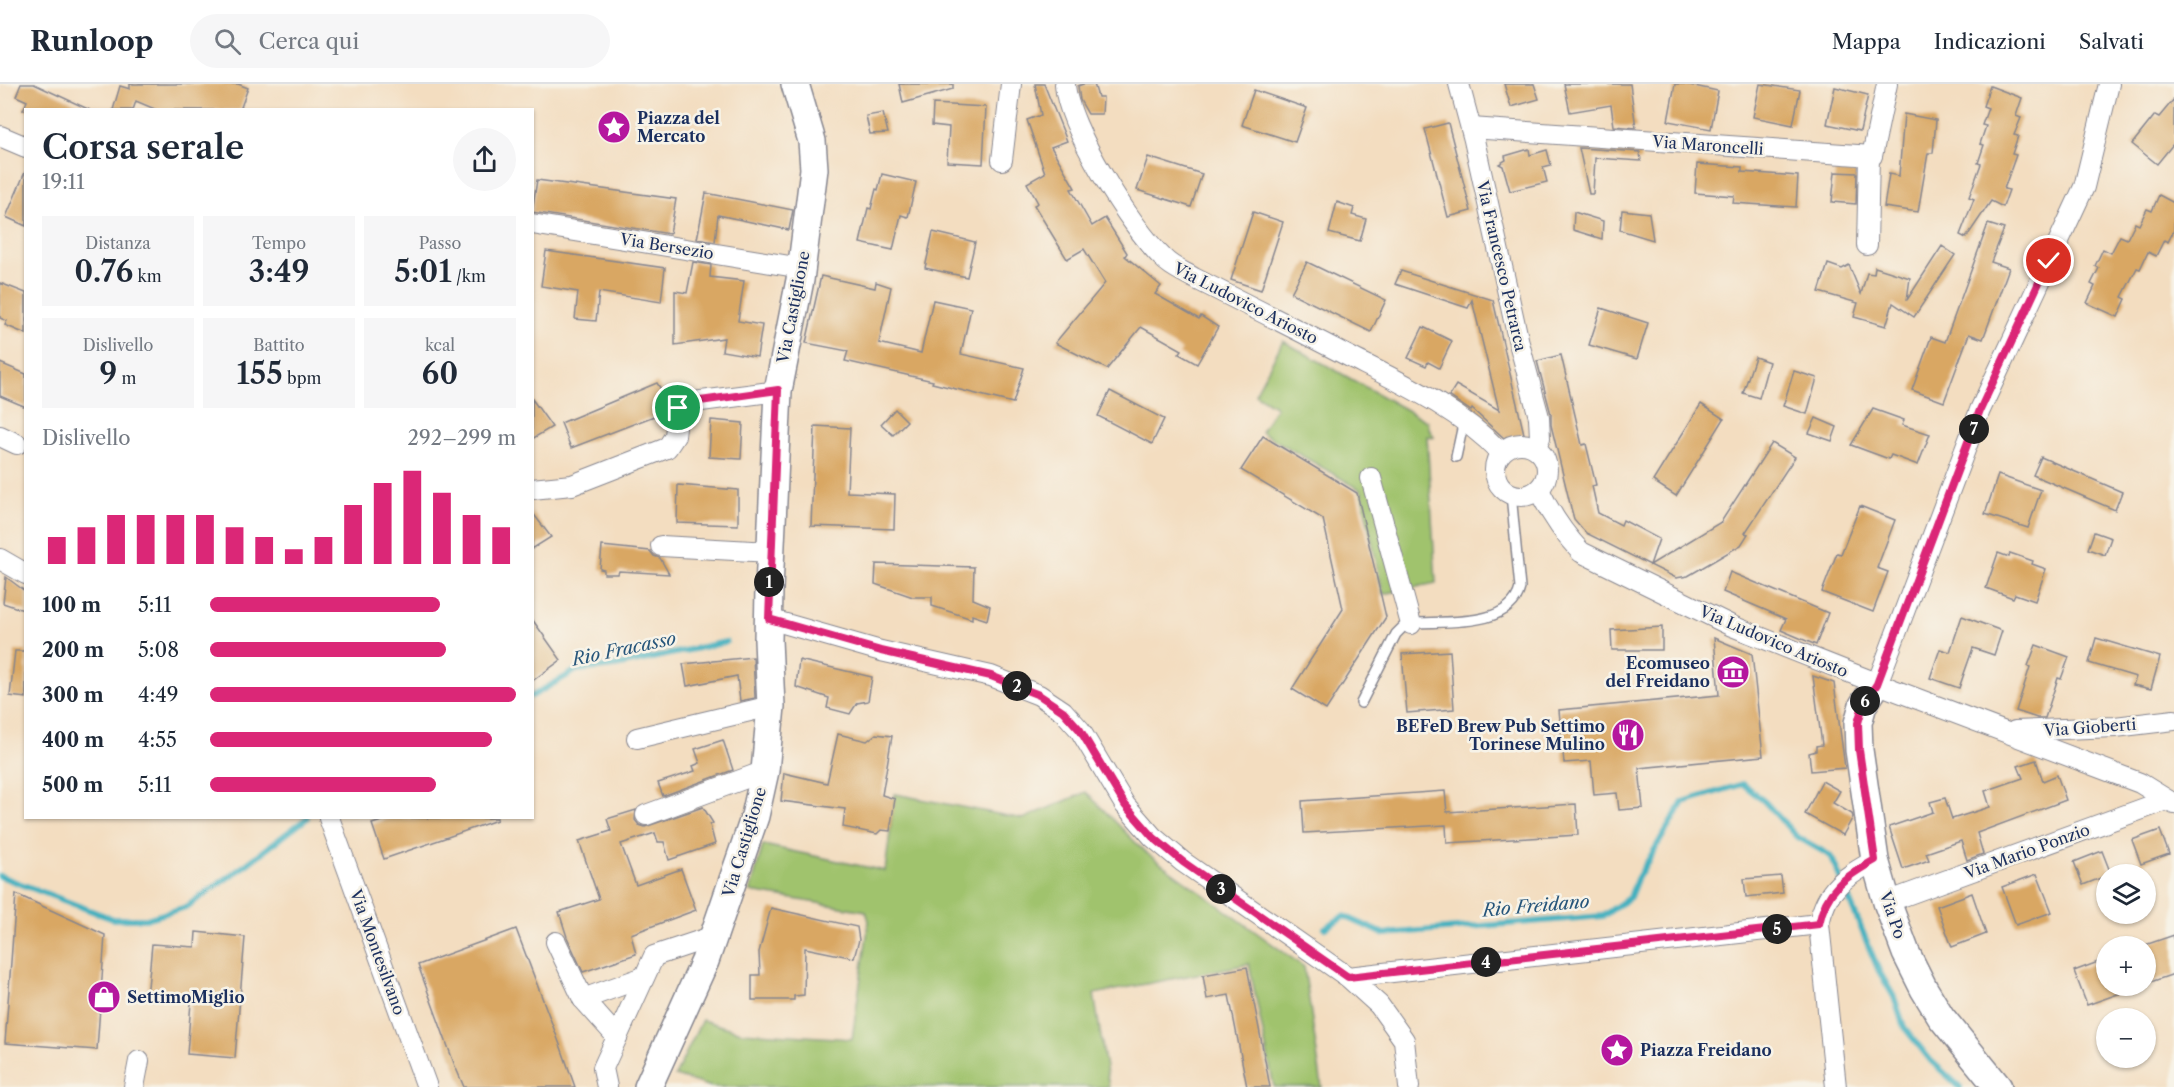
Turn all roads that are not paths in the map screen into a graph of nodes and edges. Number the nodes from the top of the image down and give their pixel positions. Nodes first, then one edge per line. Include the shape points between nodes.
1 (795, 84) edge
2 (1011, 84) edge
3 (1065, 84) edge
4 (1459, 84) edge
5 (1887, 84) edge
6 (2109, 84) edge
7 (1471, 128) junction
8 (0, 136) edge
9 (24, 146) edge
10 (1869, 156) junction
11 (1002, 160) dead end
12 (534, 225) edge
13 (1867, 245) dead end
14 (802, 268) junction
15 (778, 390) junction
16 (1464, 420) junction
17 (1535, 447) junction
18 (1501, 453) junction
19 (1456, 457) dead end
20 (1371, 478) dead end
21 (534, 489) edge
22 (1539, 489) junction
23 (1510, 494) junction
24 (661, 546) dead end
25 (771, 552) junction
26 (0, 559) edge
27 (24, 573) edge
28 (769, 619) junction
29 (1411, 624) junction
30 (1877, 684) junction
31 (1361, 703) dead end
32 (771, 706) junction
33 (2174, 720) edge
34 (2007, 732) junction
35 (637, 738) dead end
36 (765, 771) junction
37 (2170, 802) edge
38 (646, 815) dead end
39 (329, 819) edge
40 (1875, 860) junction
41 (1887, 902) junction
42 (1819, 924) junction
43 (714, 936) junction
44 (556, 942) dead end
45 (644, 977) junction
46 (1348, 977) junction
47 (583, 999) junction
48 (617, 1037) junction
49 (139, 1061) dead end
50 (654, 1086) edge
51 (134, 1087) edge
52 (427, 1087) edge
53 (607, 1087) edge
54 (1409, 1087) edge
55 (1836, 1087) edge
56 (1998, 1087) edge

1 - 14 main road, Via Castiglione via 812,141 814,169
2 - 11 street
3 - 16 street, Via Ludovico Ariosto via 1077,125 1097,165 1145,241 1165,261 1412,388
4 - 7 street, Via Francesco Petrarca
5 - 10 street
6 - 30 street via 2084,187 1980,410
7 - 10 street, Via Maroncelli
7 - 17 street, Via Francesco Petrarca via 1539,417 1540,438
8 - 9 street
10 - 13 street
12 - 14 street, Via Bersezio
14 - 15 main road, Via Castiglione
15 - 21 street via 686,403 678,408 675,436 667,448 572,485
15 - 25 main road, Via Castiglione
16 - 18 street, Via Ludovico Ariosto
16 - 19 lane
17 - 18 street via 1517,443
17 - 22 street via 1542,454 1547,472
18 - 23 street via 1494,471 1497,481
20 - 29 street
22 - 23 street via 1530,495
22 - 30 street, Via Ludovico Ariosto via 1550,513 1581,552 1732,626
23 - 29 lane via 1518,599 1492,617
24 - 25 street
25 - 28 main road, Via Castiglione
26 - 27 street
28 - 32 main road, Via Castiglione
28 - 46 street via 881,651 991,676 1039,695 1063,711 1080,730 1109,781 1153,837
29 - 31 lane via 1396,634
30 - 34 street, Via Ludovico Ariosto
30 - 40 main road, Via Po via 1863,705 1858,723
32 - 35 street
32 - 36 main road, Via Castiglione
33 - 34 street, Via Gioberti via 2115,728
34 - 37 street, Via Ludovico Ariosto via 2140,783
36 - 38 street
36 - 43 main road, Via Castiglione via 755,816
37 - 41 street, Via Mario Ponzio
39 - 52 street, Via Montesilvano
40 - 41 main road, Via Po
40 - 42 street via 1831,892
41 - 56 main road, Via Po via 1924,989 1941,1017
42 - 46 street
42 - 55 street
43 - 45 street via 654,956
43 - 50 main road, Via Castiglione
44 - 47 street
45 - 47 street
45 - 48 street
46 - 54 street via 1379,1005 1404,1040
47 - 48 street
48 - 53 street via 603,1068
49 - 51 street

